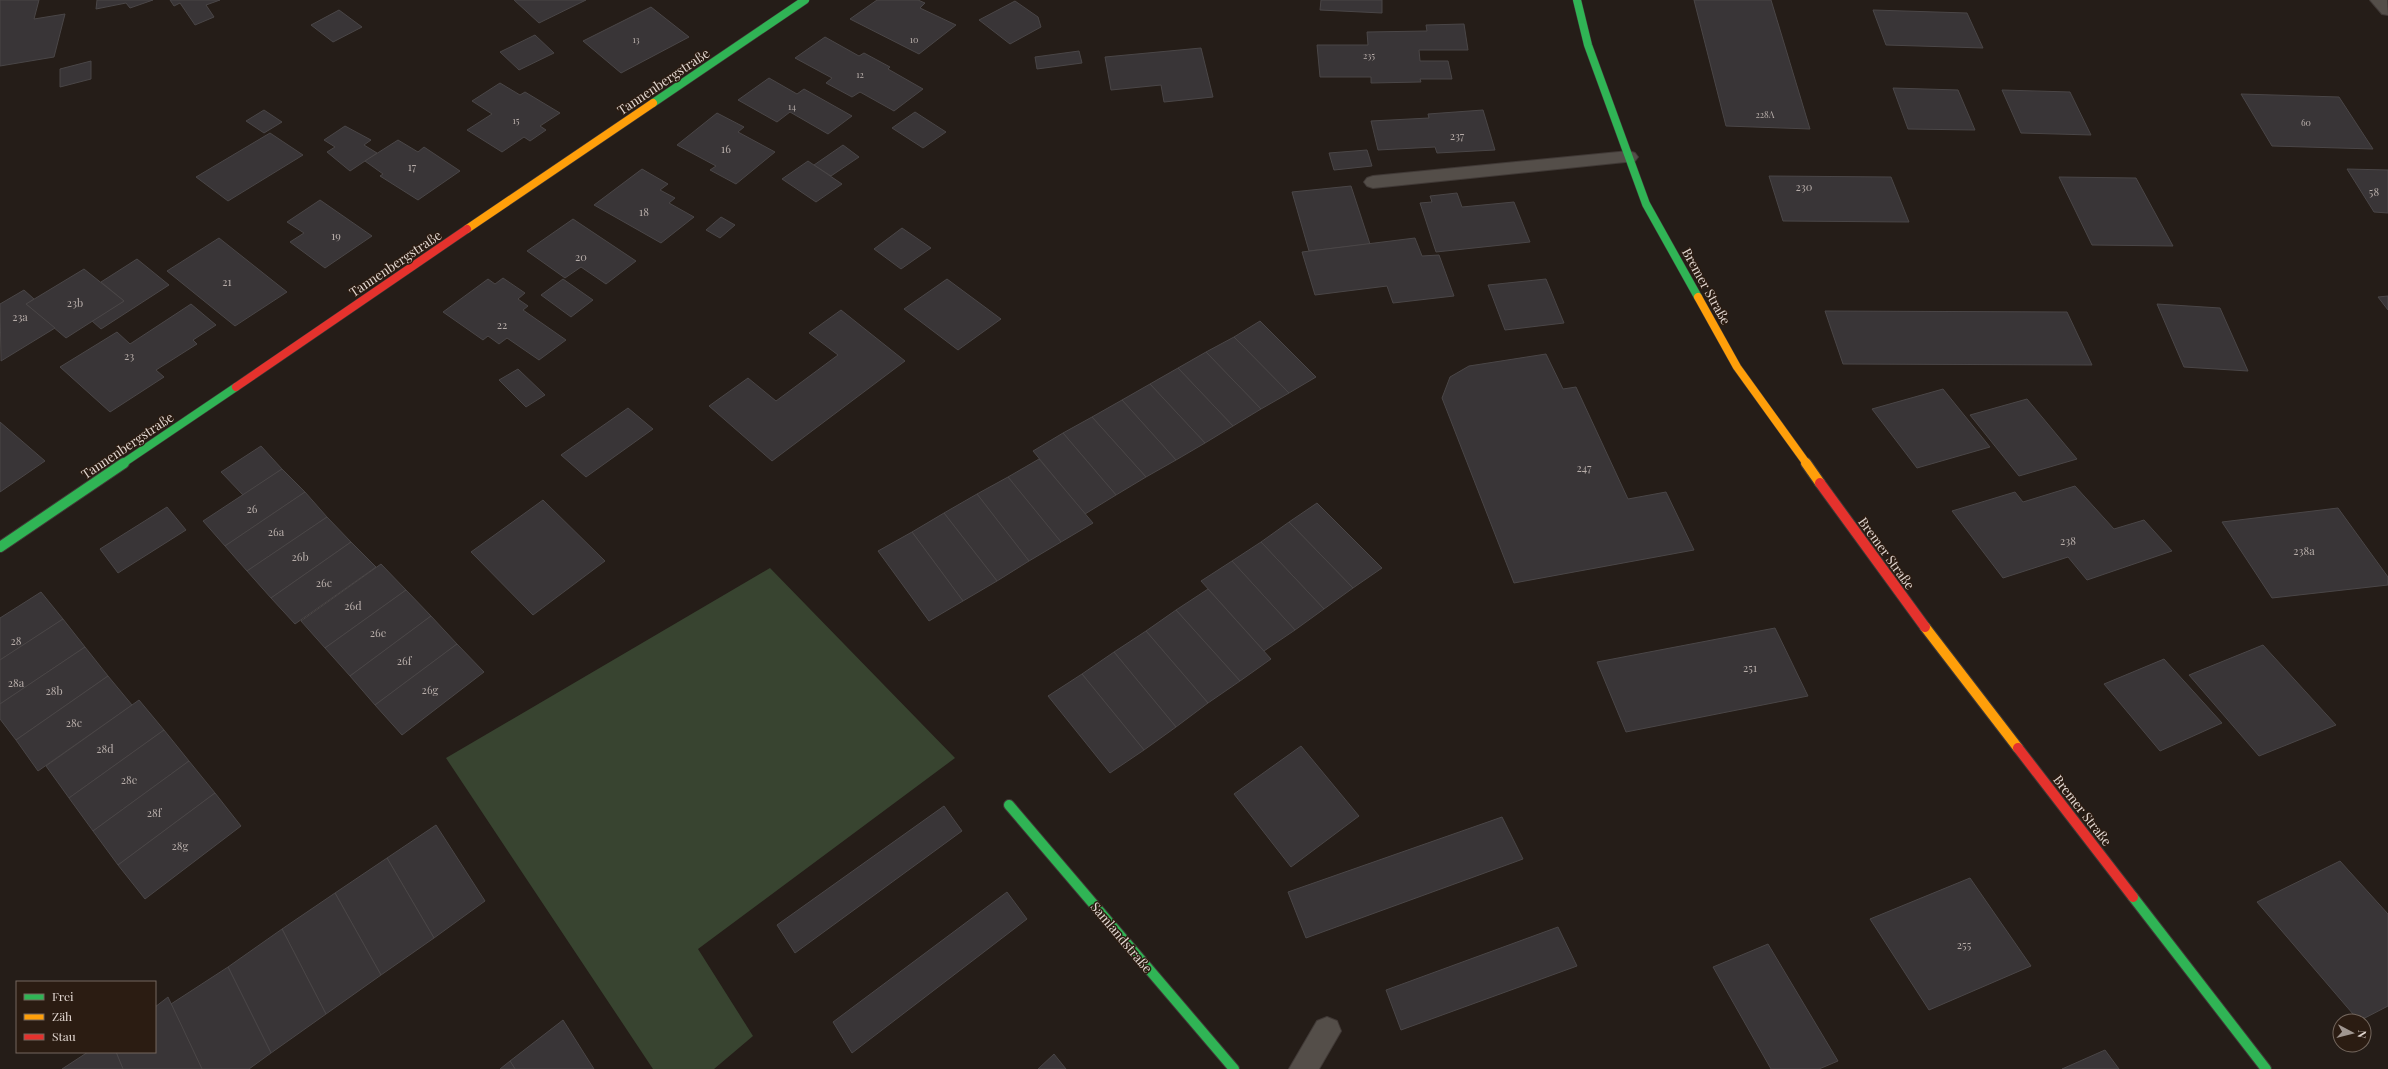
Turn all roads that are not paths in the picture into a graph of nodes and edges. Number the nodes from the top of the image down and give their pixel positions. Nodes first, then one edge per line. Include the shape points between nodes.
1 (805, 0) edge
2 (1577, 0) edge
3 (2378, 0) edge
4 (2388, 10) edge
5 (1629, 157) junction
6 (1373, 182) dead end
7 (0, 547) edge
8 (1009, 804) dead end
9 (1327, 1031) dead end
10 (1234, 1069) edge
11 (1303, 1069) edge
12 (2266, 1069) edge

1 - 7 main road, Tannenbergstraße
2 - 5 main road, Bremer Straße via 1588,45
3 - 4 street
5 - 6 street
5 - 12 main road, Bremer Straße via 1646,204 1738,367 1818,482 1919,619
8 - 10 main road, Samlandstraße
9 - 11 street

